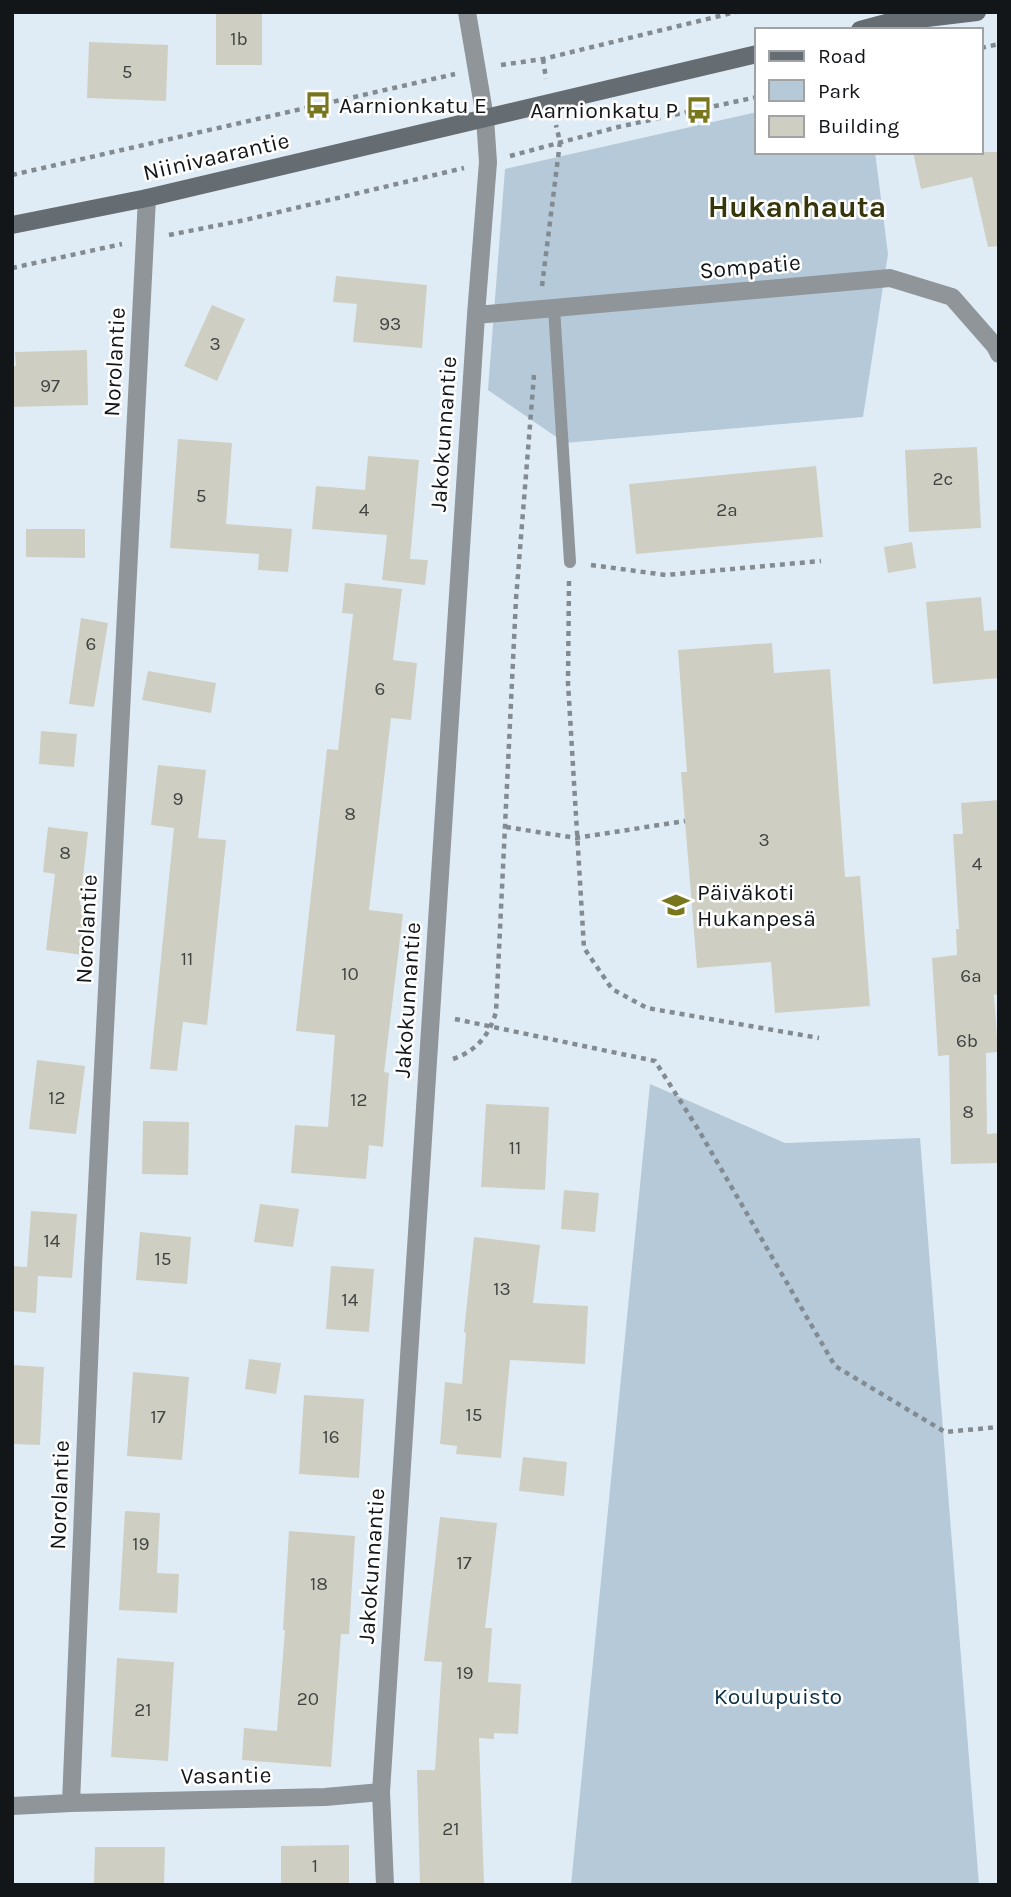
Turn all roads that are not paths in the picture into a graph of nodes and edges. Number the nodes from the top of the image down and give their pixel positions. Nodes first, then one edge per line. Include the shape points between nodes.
1 (467, 12) edge
2 (923, 12) edge
3 (977, 12) edge
4 (893, 22) junction
5 (868, 28) edge
6 (755, 54) edge
7 (485, 118) junction
8 (147, 198) junction
9 (12, 225) edge
10 (546, 308) junction
11 (476, 315) junction
12 (999, 354) edge
13 (570, 562) road end
14 (381, 1792) junction
15 (71, 1803) junction
16 (12, 1806) edge
17 (385, 1885) edge

1 - 7 street, Jakokunnantie
2 - 4 main road
3 - 4 main road
4 - 5 main road
6 - 7 main road, Niinivaarantie
7 - 8 main road, Niinivaarantie
7 - 11 street, Jakokunnantie via 488,162
8 - 9 main road, Niinivaarantie
8 - 15 street, Norolantie
10 - 11 street, Sompatie
10 - 12 street, Sompatie via 890,278 952,298
10 - 13 lane
11 - 14 street, Jakokunnantie
14 - 15 street, Vasantie
14 - 17 street, Jakokunnantie
15 - 16 street, Vasantie

